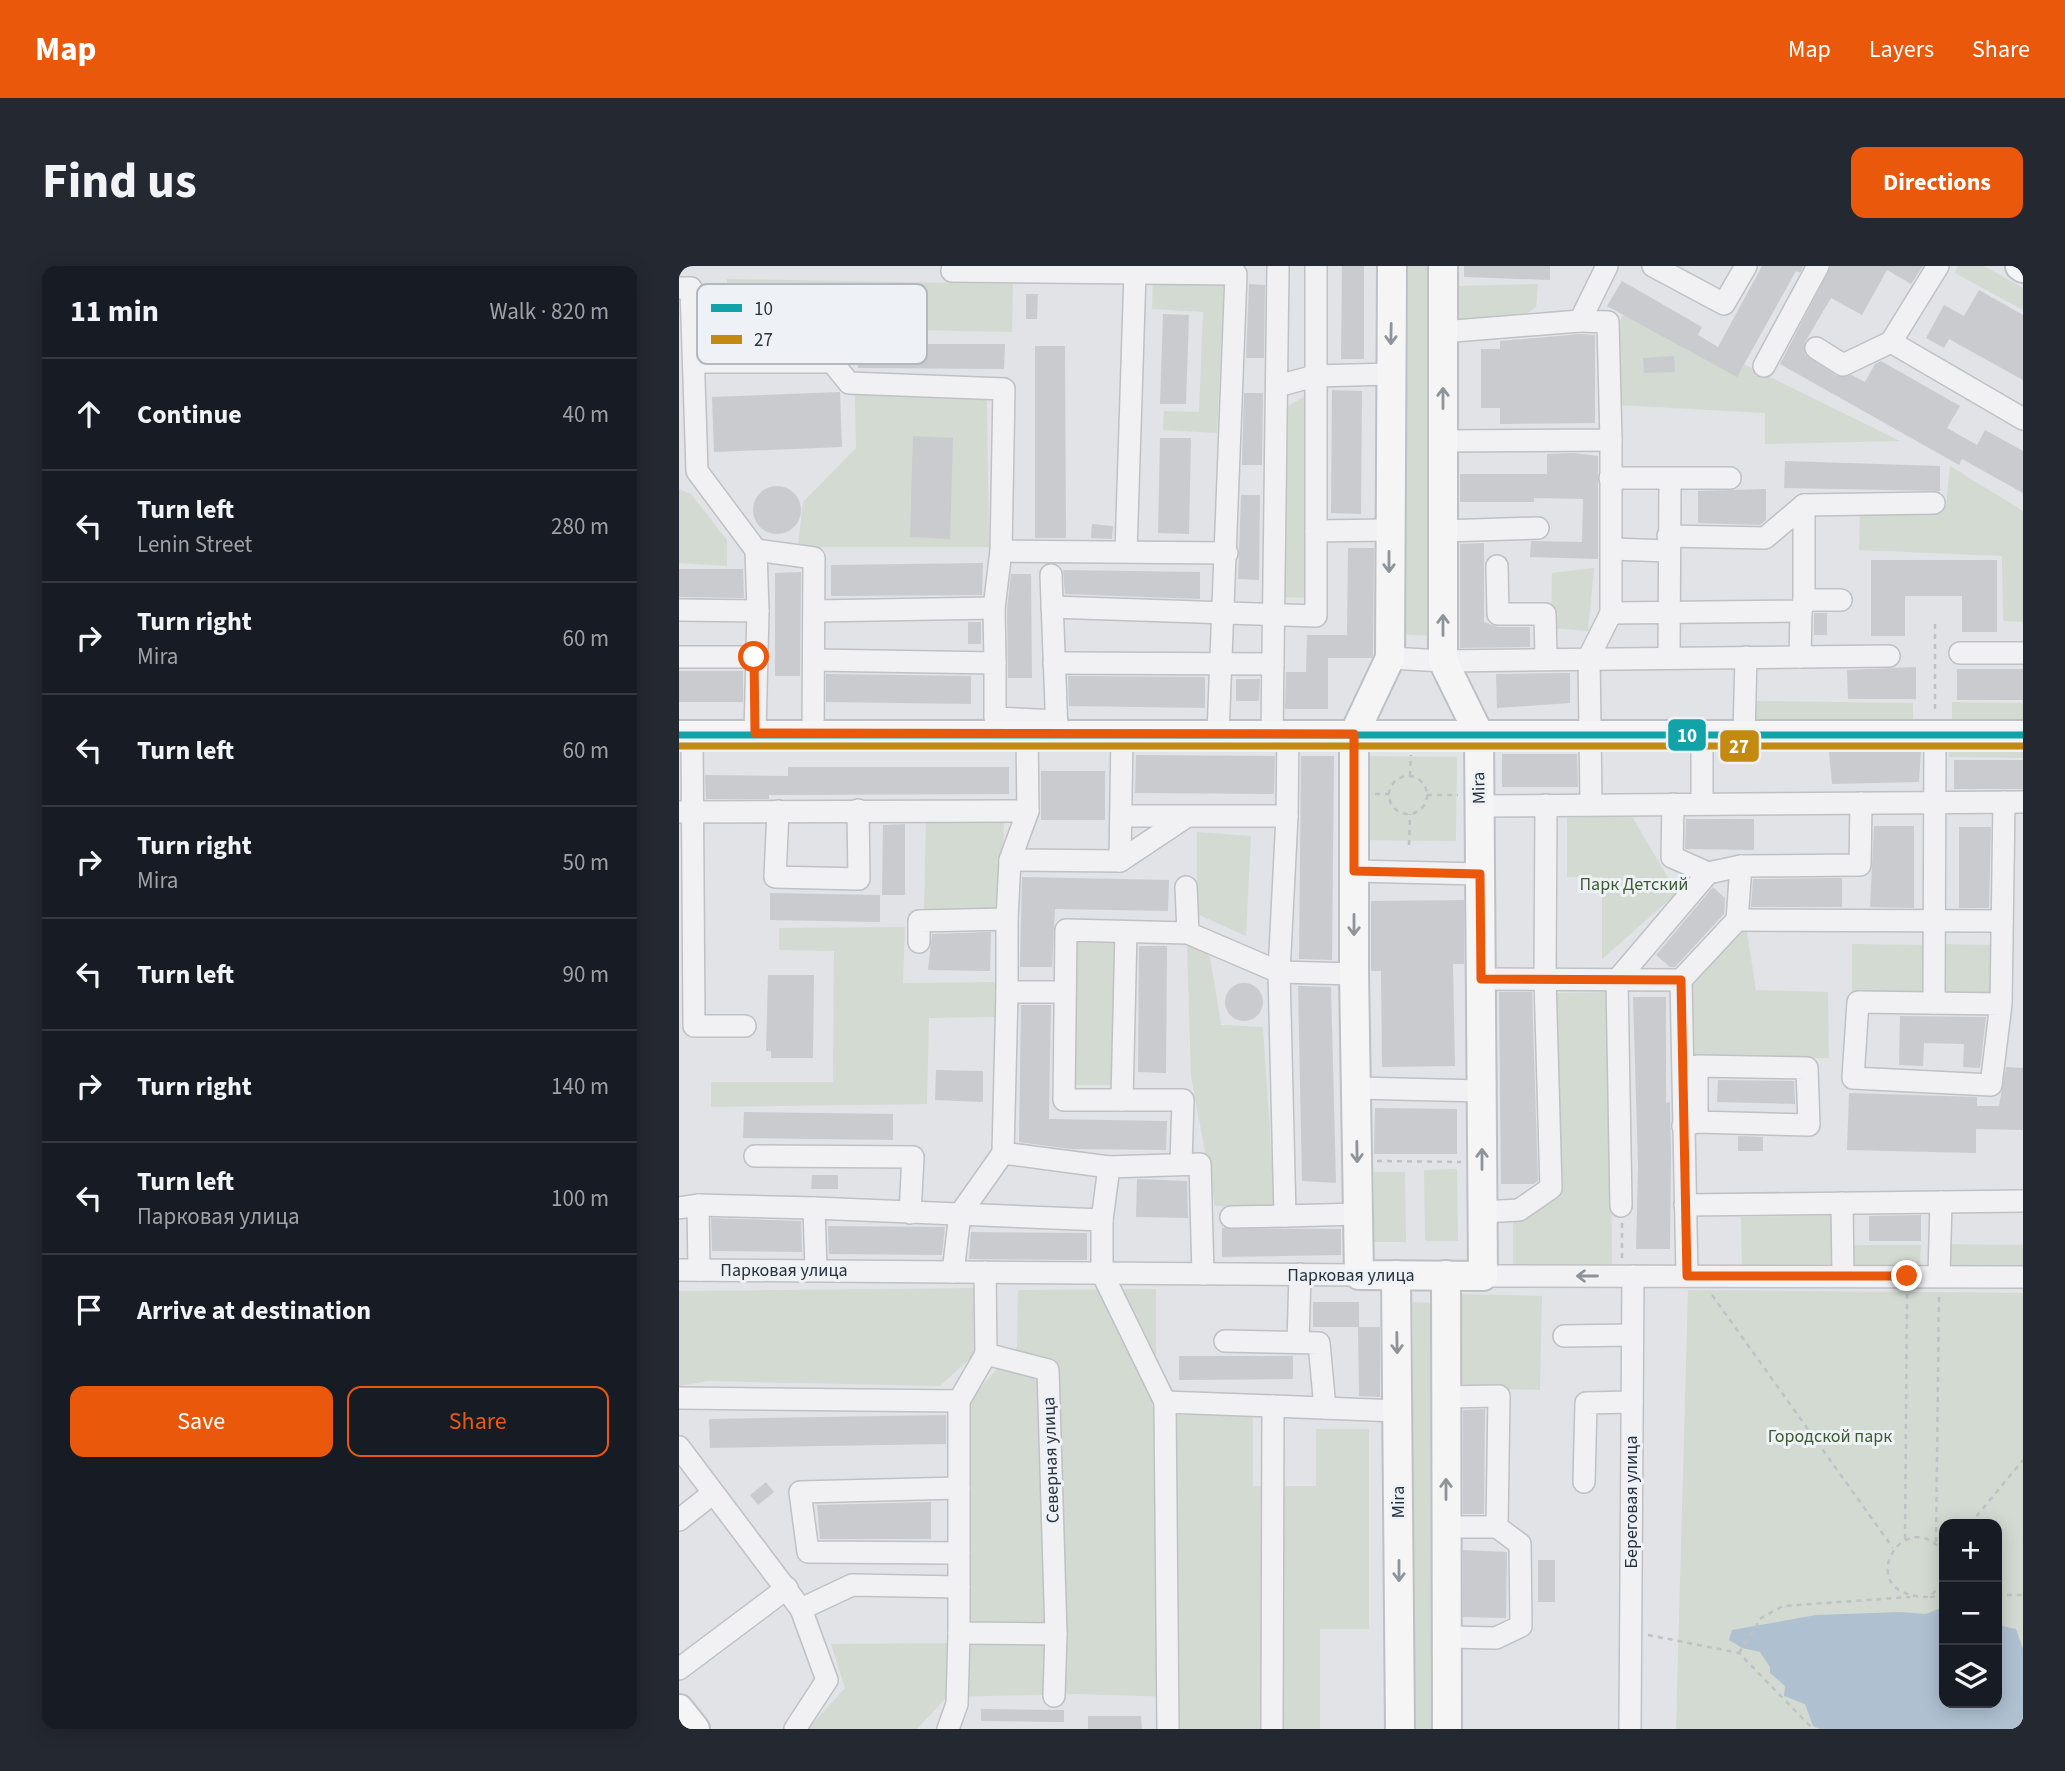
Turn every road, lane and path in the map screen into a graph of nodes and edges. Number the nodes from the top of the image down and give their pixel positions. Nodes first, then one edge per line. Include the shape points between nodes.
1 (953, 266) edge
2 (1278, 266) edge
3 (1316, 266) edge
4 (1392, 266) edge
5 (1443, 266) edge
6 (1607, 266) edge
7 (1653, 266) edge
8 (1746, 266) edge
9 (1818, 266) edge
10 (1938, 266) edge
11 (1178, 270) edge
12 (1135, 273) junction
13 (679, 288) edge
14 (1580, 321) junction
15 (1442, 332) junction
16 (1891, 342) junction
17 (1816, 348) dead end
18 (694, 362) joint
19 (834, 364) edge
20 (1764, 366) dead end
21 (1391, 374) junction
22 (1315, 376) junction
23 (1277, 386) junction
24 (2023, 419) edge
25 (1611, 440) junction
26 (1443, 442) junction
27 (688, 471) edge
28 (1610, 478) junction
29 (1730, 478) dead end
30 (1670, 479) junction
31 (1934, 503) dead end
32 (1804, 505) junction
33 (1538, 528) dead end
34 (1389, 530) junction
35 (1316, 531) junction
36 (1443, 531) junction
37 (1669, 543) junction
38 (1612, 549) junction
39 (756, 550) junction
40 (1001, 551) junction
41 (1126, 551) junction
42 (1227, 553) junction
43 (1497, 566) dead end
44 (1051, 575) dead end
45 (1841, 600) dead end
46 (1803, 606) junction
47 (1052, 607) junction
48 (994, 608) junction
49 (679, 610) edge
50 (758, 611) junction
51 (816, 611) junction
52 (1670, 611) junction
53 (1223, 612) junction
54 (1611, 613) junction
55 (1274, 615) junction
56 (1934, 624) dead end
57 (1960, 653) dead end
58 (2023, 653) edge
59 (1889, 656) dead end
60 (679, 657) edge
61 (754, 657) junction
62 (1589, 657) junction
63 (1746, 657) junction
64 (1800, 657) junction
65 (1390, 658) junction
66 (1546, 658) junction
67 (1669, 658) junction
68 (814, 660) junction
69 (1443, 661) junction
70 (995, 663) junction
71 (1054, 663) junction
72 (1221, 663) junction
73 (1273, 664) junction
74 (995, 726) junction
75 (1057, 728) junction
76 (755, 733) junction
77 (686, 734) edge
78 (1027, 734) junction
79 (1122, 734) junction
80 (1218, 734) junction
81 (1280, 734) junction
82 (1354, 734) junction
83 (1479, 734) junction
84 (1589, 734) junction
85 (813, 735) junction
86 (1702, 735) junction
87 (1744, 735) junction
88 (1935, 735) junction
89 (2023, 735) edge
90 (1426, 795) junction
91 (1479, 801) junction
92 (1934, 802) junction
93 (2013, 802) edge
94 (1591, 803) junction
95 (1861, 803) junction
96 (1673, 804) junction
97 (1702, 804) junction
98 (1546, 805) junction
99 (859, 810) junction
100 (778, 811) junction
101 (1028, 811) junction
102 (685, 812) edge
103 (1410, 813) junction
104 (1121, 816) junction
105 (1287, 816) junction
106 (1186, 817) junction
107 (1409, 845) dead end
108 (1010, 860) junction
109 (1121, 861) junction
110 (1741, 866) junction
111 (2013, 867) edge
112 (1354, 871) junction
113 (1708, 873) junction
114 (1480, 874) junction
115 (1186, 887) dead end
116 (1006, 919) junction
117 (1737, 920) junction
118 (1936, 921) junction
119 (2002, 921) junction
120 (685, 926) edge
121 (1126, 932) junction
122 (1188, 933) junction
123 (919, 942) dead end
124 (1279, 972) junction
125 (1354, 974) junction
126 (1481, 979) junction
127 (1545, 979) junction
128 (1617, 980) junction
129 (1681, 980) junction
130 (1007, 992) junction
131 (1065, 992) junction
132 (1934, 1003) junction
133 (2001, 1004) junction
134 (745, 1026) dead end
135 (1357, 1088) junction
136 (1481, 1091) junction
137 (1122, 1100) junction
138 (1690, 1124) junction
139 (1003, 1153) junction
140 (755, 1156) dead end
141 (1357, 1161) junction
142 (1482, 1162) junction
143 (1181, 1163) junction
144 (1109, 1167) junction
145 (2023, 1201) edge
146 (1941, 1202) junction
147 (1842, 1203) junction
148 (1685, 1205) junction
149 (688, 1206) edge
150 (1621, 1206) joint
151 (814, 1208) junction
152 (1482, 1212) junction
153 (910, 1213) junction
154 (960, 1214) junction
155 (1358, 1214) junction
156 (1285, 1216) junction
157 (1231, 1217) dead end
158 (1102, 1220) junction
159 (689, 1270) edge
160 (816, 1270) junction
161 (953, 1272) junction
162 (985, 1272) junction
163 (1102, 1273) junction
164 (1203, 1273) junction
165 (1300, 1274) junction
166 (1359, 1275) junction
167 (1396, 1275) junction
168 (1446, 1275) junction
169 (1483, 1276) junction
170 (1628, 1276) junction
171 (1693, 1276) junction
172 (1843, 1276) junction
173 (1907, 1276) junction
174 (1939, 1276) junction
175 (2023, 1277) edge
176 (1632, 1335) junction
177 (1564, 1336) dead end
178 (1225, 1341) dead end
179 (1298, 1342) junction
180 (986, 1354) junction
181 (1446, 1397) junction
182 (679, 1398) edge
183 (959, 1401) junction
184 (1165, 1402) junction
185 (1632, 1402) junction
186 (1273, 1406) junction
187 (1325, 1408) junction
188 (1398, 1411) junction
189 (679, 1447) edge
190 (2023, 1460) edge
191 (1584, 1482) dead end
192 (959, 1488) junction
193 (712, 1494) junction
194 (1974, 1519) edge
195 (679, 1520) edge
196 (1447, 1527) junction
197 (1497, 1527) junction
198 (1905, 1539) junction
199 (1936, 1542) junction
200 (1939, 1546) edge
201 (1893, 1548) junction
202 (959, 1553) junction
203 (959, 1587) junction
204 (787, 1588) junction
205 (1939, 1588) edge
206 (2002, 1595) edge
207 (2023, 1595) edge
208 (1939, 1596) edge
209 (1910, 1597) junction
210 (1929, 1597) junction
211 (801, 1609) junction
212 (1630, 1632) junction
213 (959, 1633) junction
214 (1056, 1634) junction
215 (1447, 1637) junction
216 (1739, 1653) junction
217 (679, 1669) edge
218 (1054, 1696) dead end
219 (679, 1709) edge
220 (695, 1729) edge
221 (795, 1729) edge
222 (948, 1729) edge
223 (1168, 1729) edge
224 (1272, 1729) edge
225 (1400, 1729) edge
226 (1447, 1729) edge
227 (1630, 1729) edge
228 (1813, 1729) edge

1 - 12 street via 952,271
2 - 23 street
3 - 22 street
4 -> 21 main road
5 - 15 main road, Mira
6 - 14 street
7 - 8 street via 1724,304
9 - 20 street
10 - 16 street
11 - 12 street
11 - 42 street via 1236,274
12 - 41 street
13 - 18 street via 691,288
14 - 15 street
14 - 25 street via 1608,322
26 -> 15 main road, Mira
16 - 17 street via 1843,365
16 - 24 street
18 - 27 street
19 - 40 street via 849,383 1005,389
21 - 22 street
21 - 34 main road
22 - 23 street
22 - 35 street
23 - 55 street
25 - 26 street
25 - 28 street
26 - 36 main road, Mira
27 - 39 street
28 - 30 street
28 - 38 street
29 - 30 street
30 - 37 street
31 - 32 street
32 - 37 street via 1765,538
32 - 46 street
33 - 36 street
34 - 35 street
34 -> 65 main road
35 - 55 street via 1315,616
69 -> 36 main road, Mira
37 - 38 street
37 - 52 street
38 - 54 street
39 - 50 street
39 - 51 street via 814,558
40 - 41 street
40 - 48 street
41 - 42 street
42 - 53 street
43 - 66 street via 1498,614 1545,614
44 - 47 street
45 - 46 street
46 - 52 street
46 - 64 street
47 - 53 street
47 - 71 street
48 - 51 street
48 - 70 street
49 - 50 street
50 - 61 street
51 - 68 street
52 - 54 street
52 - 67 street
53 - 55 street
53 - 72 street
54 - 62 street
55 - 73 street
56 - 88 path
57 - 58 street
59 - 64 street
60 - 61 street
61 - 76 street
62 - 66 street
62 - 67 street
62 - 84 street
63 - 64 street
63 - 67 street
63 - 87 street
65 - 69 street
65 - 82 main road
66 - 69 street
68 - 70 street
68 - 85 street
69 - 83 main road, Mira
70 - 74 street
71 - 72 street
71 - 75 street
72 - 73 street
72 - 80 street
73 - 81 street
74 - 75 street
74 - 78 main road
74 - 85 main road
75 - 78 main road
75 - 79 main road
76 - 77 main road
76 - 85 main road
77 - 102 street
78 - 101 street
79 - 80 main road
79 - 104 street
80 - 81 main road
81 - 82 main road
81 - 105 street
82 - 83 main road
82 - 112 main road
83 - 84 main road
83 - 91 main road, Mira
84 - 86 main road
84 - 94 street
86 - 87 main road
86 - 97 street
87 - 88 main road
88 - 89 main road
88 - 92 street
90 - 91 path
90 - 103 path via 1422,807
90 - 103 path via 1415,778 1394,782 1389,794 1392,806
91 - 98 street
91 - 114 main road, Mira
92 - 93 street
92 - 95 street
92 - 118 street
93 - 111 street
94 - 96 street
94 - 98 street
95 - 97 street
95 - 110 street via 1860,865
96 - 97 street
96 - 113 street via 1672,857
98 - 127 street
99 - 100 street
99 - 100 street via 859,879 775,877
99 - 101 street
100 - 102 street
101 - 108 street
102 - 120 street
103 - 107 path
104 - 106 street
104 - 109 street
105 - 106 street
105 - 124 street
106 - 109 street
108 - 109 street
108 - 116 street
110 - 113 street
110 - 117 street
111 - 119 street
112 - 114 street
112 -> 125 main road
113 - 128 street
114 - 126 main road, Mira
115 - 122 street
116 - 123 street via 919,921
116 - 130 street
117 - 118 street
117 - 129 street
118 - 119 street
118 - 132 street
119 - 133 street
120 - 134 street via 694,1026
121 - 122 street
121 - 131 street via 1066,930
121 - 137 street
122 - 124 street
124 - 125 street
124 - 156 street
125 - 135 main road
126 - 127 street
126 - 136 main road, Mira
127 - 128 street
127 - 152 street via 1551,1188 1519,1210
128 - 129 street
128 - 150 street
129 - 138 street
130 - 131 street
130 - 139 street
131 - 137 street via 1064,1100
132 - 133 street
132 - 133 street via 1858,1002 1853,1078 1991,1085
135 - 136 street
135 -> 141 main road
142 -> 136 main road, Mira
137 - 143 street via 1183,1100
138 - 138 street via 1809,1125 1807,1068 1697,1066
138 - 148 street
139 - 144 street
139 - 154 street
140 - 153 street via 913,1157
141 - 142 path
141 - 155 main road
142 - 152 main road, Mira
143 - 144 street
143 - 164 street via 1200,1164
144 - 158 street
145 - 146 street
146 - 147 street
146 - 174 street
147 - 148 street
147 - 172 street
148 - 171 street
149 - 151 street
149 - 159 street
150 - 170 path
151 - 153 street
151 - 160 street
152 - 169 main road, Mira
153 - 154 street
154 - 158 street
154 - 161 street
155 - 156 street
155 - 166 main road
156 - 157 street
158 - 163 street
159 - 160 street, Парковая улица
160 - 161 street, Парковая улица
161 - 162 street, Парковая улица
162 - 163 street, Парковая улица
162 - 180 street
163 - 164 street, Парковая улица
163 - 184 street
164 - 165 street, Парковая улица
165 - 166 street, Парковая улица
165 - 179 street
166 - 167 main road, Парковая улица
167 - 168 main road, Парковая улица
167 -> 188 main road, Mira
168 - 169 main road, Парковая улица
168 - 181 main road
170 -> 169 street, Парковая улица
170 - 171 street, Парковая улица
170 - 176 street, Береговая улица
171 - 172 street, Парковая улица
171 - 201 path
172 - 173 street, Парковая улица
173 - 174 street, Парковая улица
173 - 198 path
174 - 175 street, Парковая улица
174 - 199 path
176 - 177 street
176 - 185 street, Береговая улица
178 - 179 street
179 - 187 street via 1319,1343
180 - 183 street
180 - 214 street, Северная улица via 1048,1370
196 -> 181 main road
181 - 197 street via 1499,1396
182 - 183 street
183 - 192 street
184 - 186 street
184 - 223 street
185 - 191 street via 1586,1403
185 - 212 street, Береговая улица
186 - 187 street
186 - 224 street
187 - 188 street
188 -> 225 main road, Mira
189 - 193 street
190 - 194 path
192 - 202 street
192 - 202 street via 800,1492 808,1552
193 - 195 street
193 - 204 street
196 - 197 street
196 - 215 main road
197 - 215 street via 1520,1544 1521,1626 1496,1639
198 - 199 path via 1921,1537
198 - 201 path
199 - 200 path
201 - 209 path via 1887,1561 1889,1579
202 - 203 street
203 - 211 street via 852,1585
203 - 213 street
204 - 211 street
204 - 217 street
205 - 210 path
206 - 207 path
208 - 210 path
209 - 210 path
209 - 216 path via 1783,1606 1761,1618
211 - 221 street via 827,1680
212 - 216 path
212 - 227 street, Береговая улица
213 - 214 street
213 - 222 street via 957,1704
214 - 218 street, Северная улица
215 - 226 main road
216 - 228 path
219 - 220 main road

